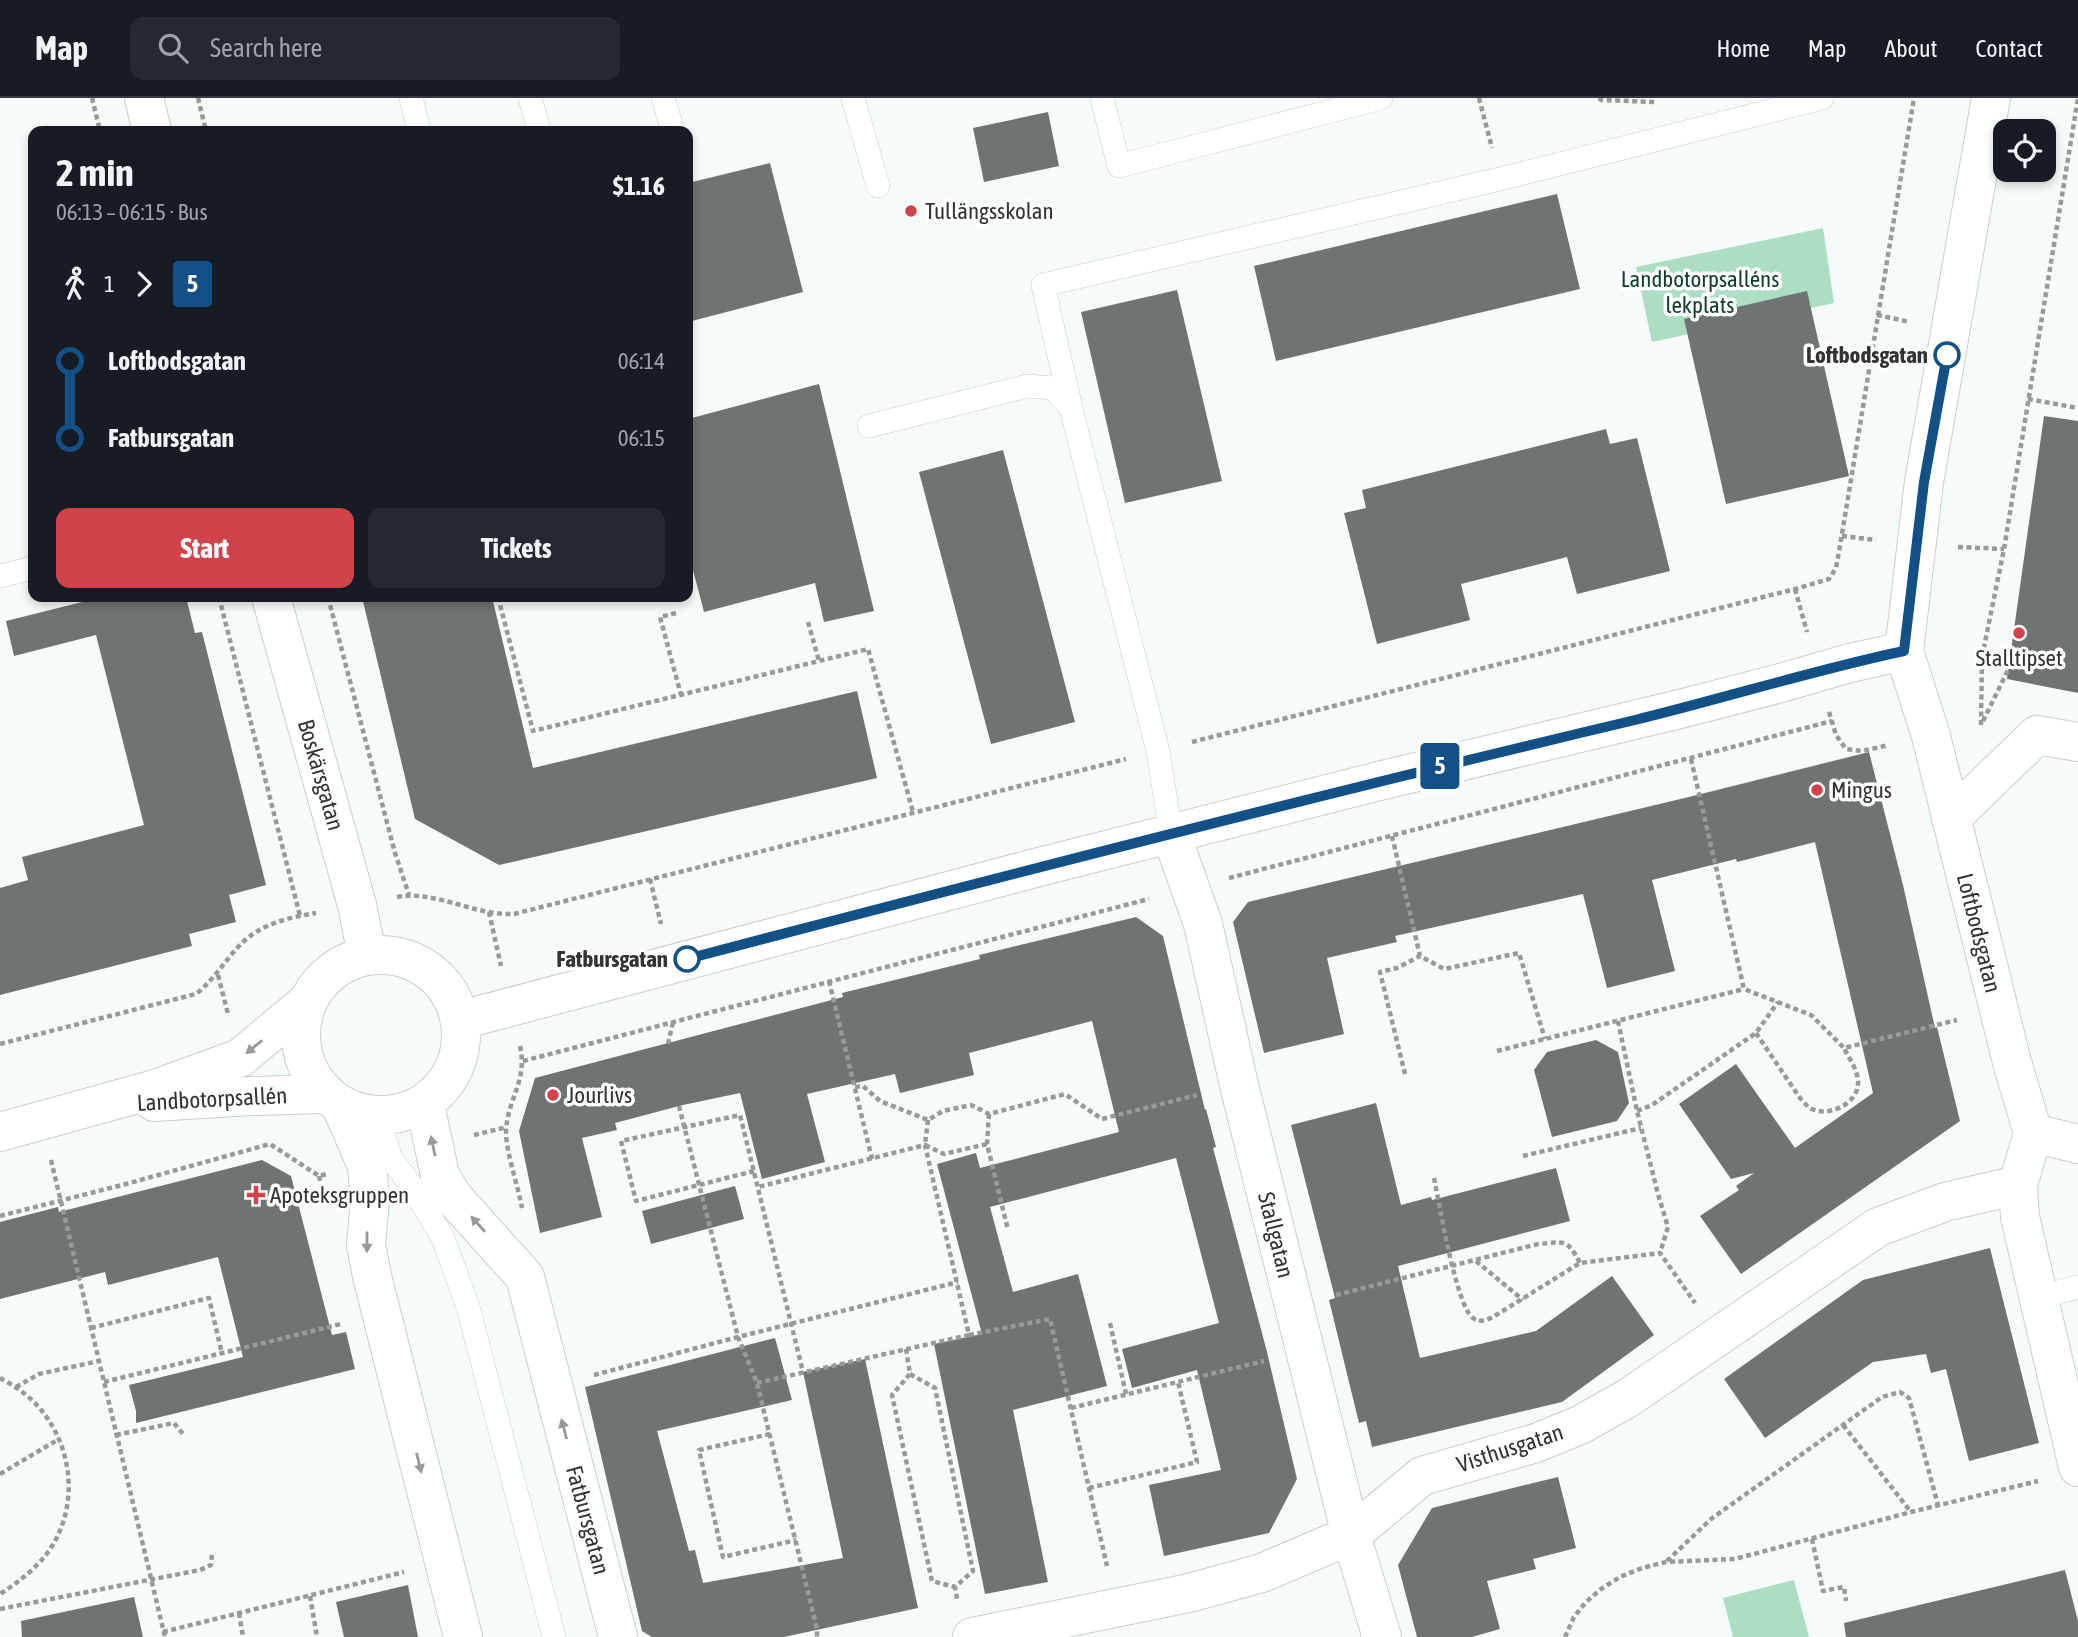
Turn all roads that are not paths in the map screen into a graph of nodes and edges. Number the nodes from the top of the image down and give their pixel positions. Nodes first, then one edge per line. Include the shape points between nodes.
1 (144, 98) edge
2 (411, 98) edge
3 (530, 98) edge
4 (663, 98) edge
5 (853, 98) edge
6 (1102, 98) edge
7 (1381, 98) edge
8 (1822, 98) edge
9 (1991, 98) edge
10 (151, 126) edge
11 (418, 126) edge
12 (538, 126) edge
13 (671, 126) edge
14 (878, 186) dead end
15 (1071, 408) junction
16 (869, 426) dead end
17 (28, 569) edge
18 (0, 576) edge
19 (272, 602) edge
20 (1904, 651) junction
21 (2078, 743) edge
22 (1951, 818) junction
23 (1171, 834) junction
24 (367, 955) junction
25 (306, 1003) junction
26 (461, 1020) junction
27 (333, 1100) junction
28 (425, 1104) junction
29 (100, 1105) junction
30 (378, 1116) junction
31 (0, 1132) edge
32 (2033, 1133) junction
33 (2078, 1144) edge
34 (2018, 1185) junction
35 (439, 1203) junction
36 (2078, 1287) edge
37 (2039, 1297) junction
38 (2070, 1400) edge
39 (2078, 1468) edge
40 (1351, 1535) junction
41 (463, 1637) edge
42 (554, 1637) edge
43 (618, 1637) edge
44 (972, 1637) edge
45 (1382, 1637) edge

1 - 10 street
2 - 11 lane
3 - 12 lane
4 - 13 lane
5 - 14 lane
6 - 7 lane via 1119,166
8 - 15 lane via 1043,285
9 - 20 street via 1924,482
15 - 16 lane via 1053,388 1027,386
15 - 23 lane via 1158,751
17 - 18 lane
19 - 24 street, Boskärsgatan
20 - 22 street, Loftbodsgatan
20 - 23 street
21 - 22 street via 2037,735
22 - 32 street, Loftbodsgatan
23 - 26 street
23 - 40 street, Stallgatan via 1203,924
24 - 25 street via 342,965 321,981
24 - 26 street via 398,956 427,968 449,991
25 - 27 street via 301,1051 310,1074
25 -> 29 street, Landbotorpsallén via 240,1058
26 - 28 street via 461,1052 448,1082
27 - 29 street, Landbotorpsallén via 251,1096
27 - 30 street
27 -> 41 street via 365,1162 370,1200 366,1244 372,1276
28 - 30 street
35 -> 28 street, Fatbursgatan via 440,1175
29 - 31 street, Landbotorpsallén
30 - 35 lane via 391,1159 412,1186
32 - 33 street
32 - 34 street
34 - 37 street via 2020,1217
34 - 40 street, Visthusgatan via 1945,1202 1878,1227 1628,1398 1536,1443 1422,1476
35 - 42 lane via 443,1238 468,1307
43 -> 35 street, Fatbursgatan via 525,1277 453,1197
36 - 37 lane
37 - 38 street
38 - 39 street
40 - 44 street, Visthusgatan via 1262,1573 1189,1593
40 - 45 street, Stallgatan

